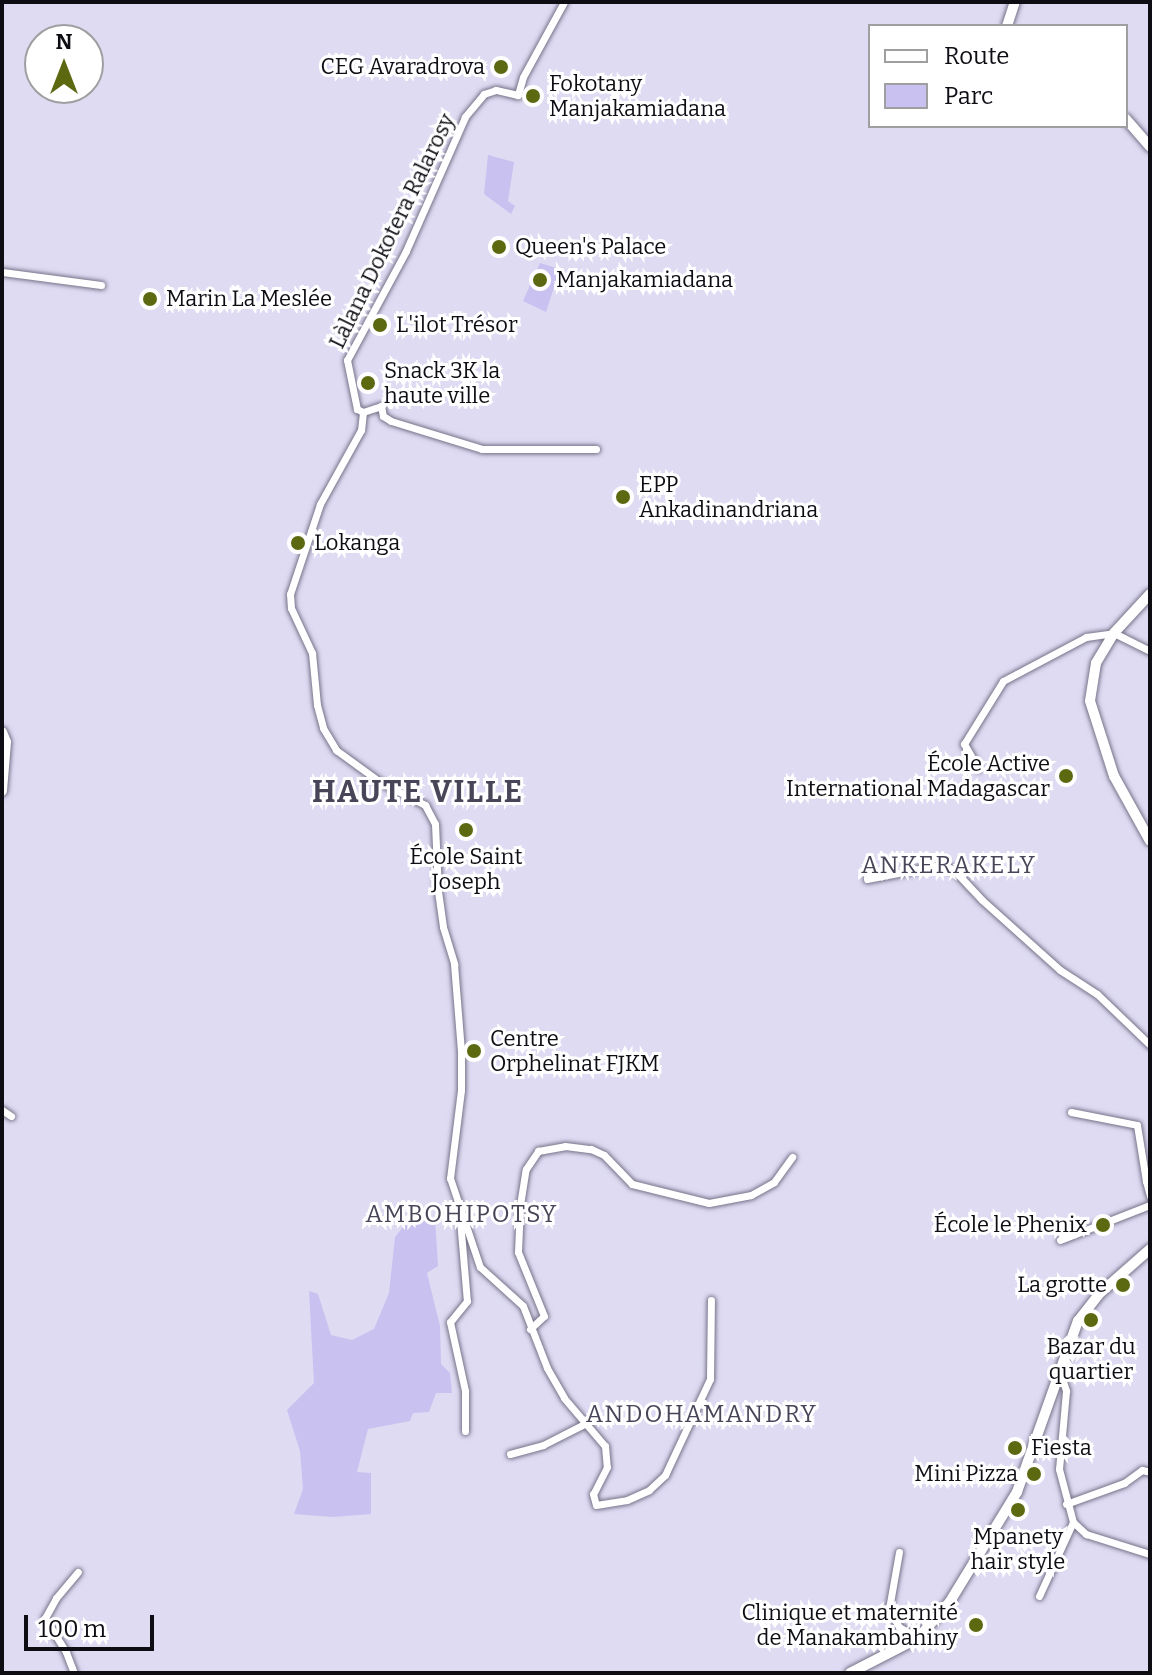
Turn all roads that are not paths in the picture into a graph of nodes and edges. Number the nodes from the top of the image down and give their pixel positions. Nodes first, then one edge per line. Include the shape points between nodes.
1 (564, 2) edge
2 (1015, 2) edge
3 (1008, 24) edge
4 (1128, 121) edge
5 (1150, 147) edge
6 (2, 272) edge
7 (101, 285) dead end
8 (363, 412) junction
9 (596, 449) dead end
10 (1150, 594) edge
11 (1114, 633) junction
12 (1150, 651) edge
13 (2, 732) edge
14 (978, 768) dead end
15 (2, 791) edge
16 (1150, 841) edge
17 (867, 879) dead end
18 (1150, 1045) edge
19 (2, 1110) edge
20 (1071, 1112) dead end
21 (11, 1116) dead end
22 (792, 1157) dead end
23 (1148, 1180) edge
24 (1150, 1196) edge
25 (1150, 1205) edge
26 (460, 1209) junction
27 (1060, 1240) dead end
28 (1150, 1249) edge
29 (711, 1300) dead end
30 (530, 1329) junction
31 (1060, 1372) junction
32 (588, 1422) junction
33 (465, 1431) dead end
34 (510, 1454) dead end
35 (1150, 1472) edge
36 (1066, 1504) junction
37 (1073, 1522) junction
38 (899, 1552) dead end
39 (1150, 1554) edge
40 (78, 1572) dead end
41 (1039, 1596) dead end
42 (918, 1638) junction
43 (74, 1673) edge
44 (850, 1673) edge

1 - 8 street, Làlana Dokotera Ralarosy via 518,95 496,90 484,94 465,117 406,251 347,360 357,409
2 - 3 street
4 - 5 street
6 - 7 street
8 - 9 street via 381,406 391,421 482,449
8 - 26 street via 356,444 320,504 290,594 291,608 312,653 317,705 336,750 380,782 425,805 435,824 438,891 458,1001 461,1090 450,1178
10 - 11 street
11 - 12 street
11 - 14 street via 1086,637 1003,681 964,744
11 - 16 street via 1096,663 1090,701 1114,776
13 - 15 street
17 - 18 street via 939,865 953,869 1015,930 1097,994
19 - 21 street
20 - 23 street via 1137,1125
22 - 30 street via 774,1182 751,1195 709,1203 632,1184 591,1149 538,1151 526,1169 520,1205 518,1252 544,1316
23 - 24 street
25 - 27 street
26 - 30 street via 480,1267 523,1306
26 - 33 street via 467,1301 450,1322 465,1391
28 - 31 street via 1092,1301 1073,1332
29 - 32 street via 710,1379 665,1475 627,1500 596,1505 593,1494 607,1467 605,1446
30 - 32 street via 564,1398
31 - 36 street via 1066,1391 1058,1457
31 - 42 street via 1017,1492 949,1603
32 - 34 street via 543,1445
35 - 36 street via 1142,1470 1124,1483
36 - 37 street
37 - 39 street via 1086,1534
37 - 41 street
38 - 42 street via 889,1609 899,1627
40 - 43 street via 45,1618
42 - 44 street

